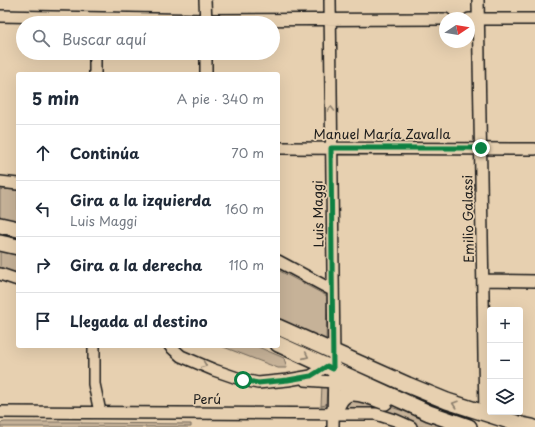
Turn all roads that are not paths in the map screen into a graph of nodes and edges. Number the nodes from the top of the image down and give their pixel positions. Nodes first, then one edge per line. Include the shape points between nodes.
1 (204, 0) edge
2 (330, 0) edge
3 (478, 0) edge
4 (475, 14) edge
5 (0, 16) edge
6 (205, 16) edge
7 (16, 17) edge
8 (330, 19) junction
9 (439, 19) edge
10 (475, 19) edge
11 (535, 19) edge
12 (280, 20) edge
13 (475, 37) edge
14 (94, 60) edge
15 (206, 60) edge
16 (95, 72) edge
17 (206, 72) edge
18 (280, 148) edge
19 (331, 148) junction
20 (481, 148) junction
21 (535, 149) edge
22 (0, 182) edge
23 (16, 184) edge
24 (0, 225) edge
25 (16, 229) edge
26 (0, 243) edge
27 (16, 247) edge
28 (280, 262) edge
29 (0, 274) edge
30 (16, 279) edge
31 (483, 280) junction
32 (535, 281) edge
33 (332, 290) junction
34 (280, 328) edge
35 (280, 345) edge
36 (94, 348) edge
37 (172, 348) edge
38 (333, 352) junction
39 (331, 372) junction
40 (288, 380) junction
41 (363, 394) junction
42 (0, 412) edge
43 (100, 412) junction
44 (485, 414) junction
45 (333, 420) edge
46 (448, 420) junction
47 (410, 427) edge
48 (469, 427) edge
49 (532, 427) edge

1 - 6 street
2 - 8 street, Luis Maggi
3 - 4 street, Emilio Galassi
5 - 7 street
8 - 9 street
8 - 12 street
19 -> 8 street, Luis Maggi
10 - 11 street
13 - 20 street, Emilio Galassi
14 - 16 street
15 - 17 street
18 - 19 street, Manuel María Zavalla
19 - 20 street, Manuel María Zavalla
19 - 33 street, Luis Maggi
20 - 21 street, Manuel María Zavalla
20 - 31 street, Emilio Galassi
22 - 23 street
24 - 25 main road
26 - 27 main road
28 - 33 street
29 - 30 street
31 - 32 street
31 - 44 street, Emilio Galassi
33 - 38 street, Luis Maggi
34 - 38 main road
35 -> 39 main road
36 - 43 street via 94,384
37 -> 40 street via 181,356 243,380 258,383
38 - 39 street, Luis Maggi
44 -> 38 main road via 440,399
39 - 40 street
39 - 40 street via 306,380
39 - 41 street
39 - 45 street, Luis Maggi
39 - 46 main road
41 - 45 main road via 350,393 343,396
41 - 46 main road via 405,410
42 - 43 street, Perú
43 - 45 street, Perú
44 - 49 main road
45 - 47 street, Perú via 376,414
46 - 48 main road

